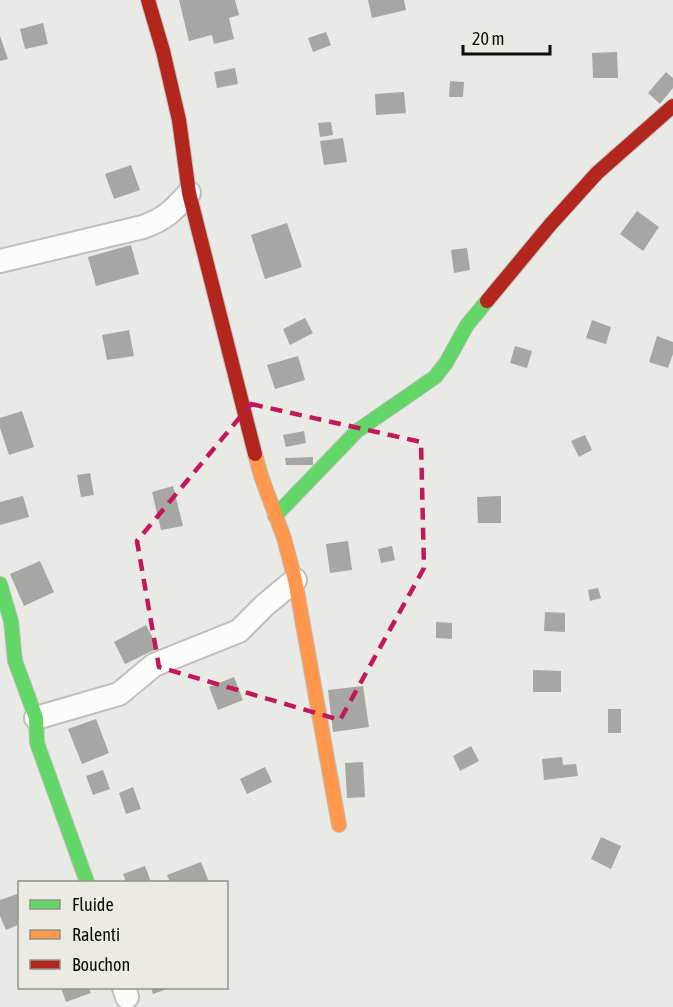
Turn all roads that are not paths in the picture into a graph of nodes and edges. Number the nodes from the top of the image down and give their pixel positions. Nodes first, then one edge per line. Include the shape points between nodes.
1 (148, 0) edge
2 (673, 106) edge
3 (189, 194) junction
4 (0, 261) edge
5 (275, 516) junction
6 (295, 580) junction
7 (0, 584) edge
8 (7, 651) edge
9 (36, 718) junction
10 (339, 825) dead end
11 (87, 881) edge

1 - 3 street via 179,120
2 - 5 street via 597,172 550,225 467,325 435,377 357,431
3 - 4 street via 171,213 143,227
3 - 5 street via 261,476
5 - 6 street
6 - 9 street via 239,631 154,665 119,694
6 - 10 street
7 - 8 street via 11,621
8 - 9 street via 15,661
9 - 11 street via 38,743

